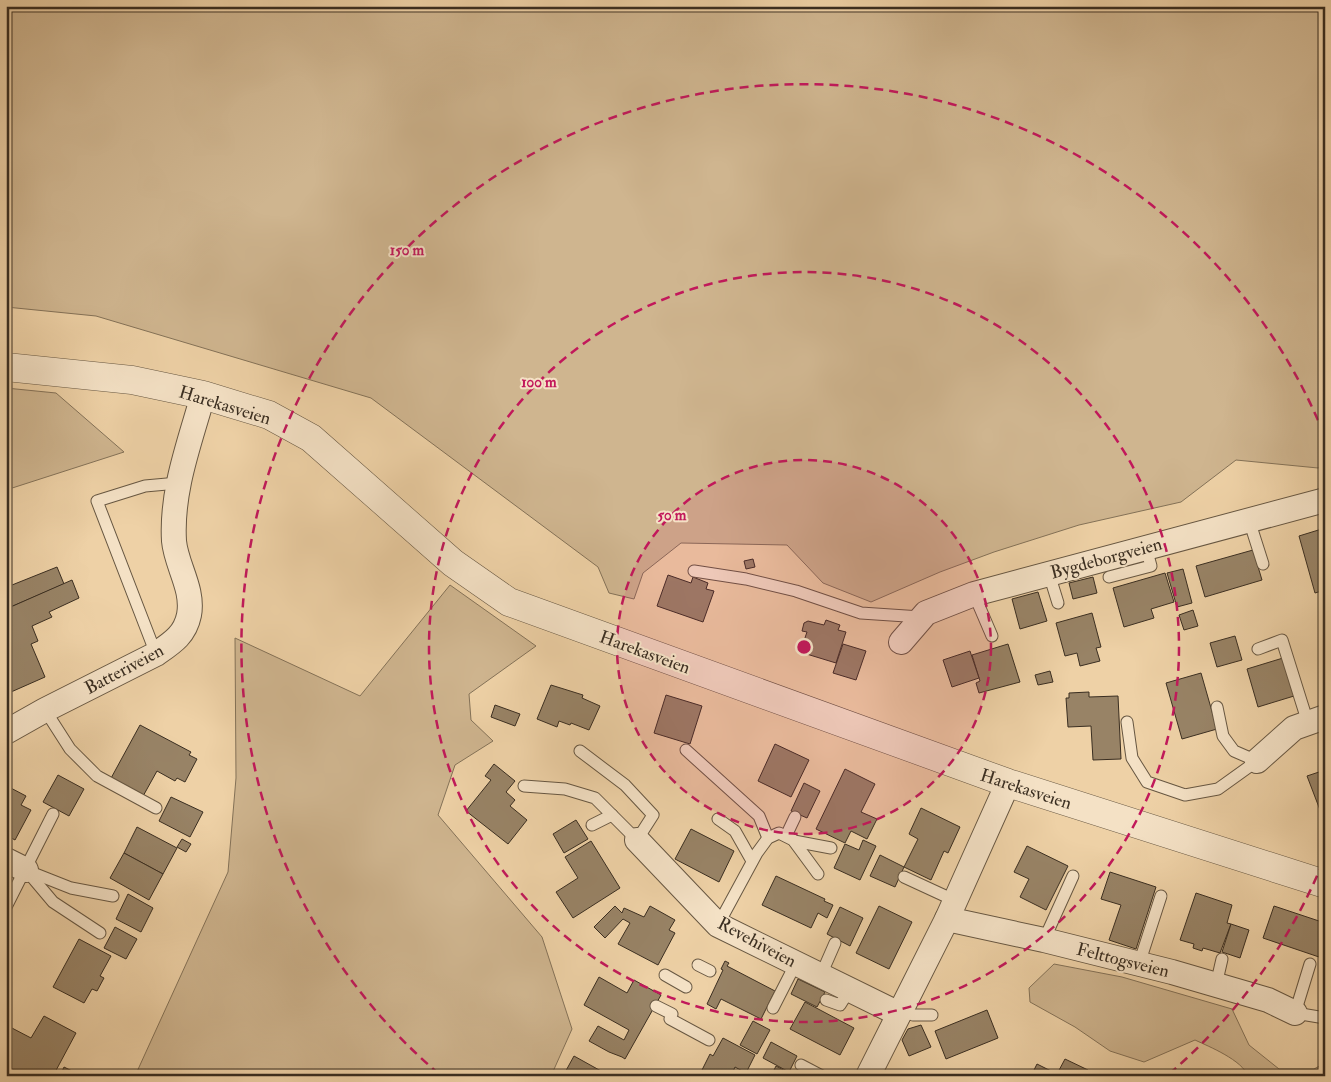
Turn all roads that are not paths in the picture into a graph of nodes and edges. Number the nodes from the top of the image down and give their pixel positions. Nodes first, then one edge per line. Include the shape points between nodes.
1 (6, 367) edge
2 (203, 395) junction
3 (178, 483) junction
4 (1325, 500) edge
5 (1249, 520) junction
6 (1146, 548) junction
7 (1263, 564) dead end
8 (694, 571) dead end
9 (1049, 574) junction
10 (1109, 578) dead end
11 (974, 594) junction
12 (1058, 603) dead end
13 (923, 617) junction
14 (992, 636) dead end
15 (901, 642) dead end
16 (1258, 649) dead end
17 (156, 654) junction
18 (1217, 707) dead end
19 (45, 710) junction
20 (1320, 721) edge
21 (1127, 722) dead end
22 (6, 732) edge
23 (686, 750) dead end
24 (580, 751) dead end
25 (1258, 761) junction
26 (1008, 784) junction
27 (524, 786) dead end
28 (156, 808) dead end
29 (53, 814) dead end
30 (612, 815) junction
31 (795, 817) dead end
32 (718, 820) dead end
33 (592, 825) dead end
34 (768, 838) junction
35 (790, 839) junction
36 (637, 840) junction
37 (831, 848) dead end
38 (752, 862) junction
39 (16, 865) edge
40 (818, 874) dead end
41 (1073, 876) dead end
42 (904, 877) dead end
43 (1325, 884) edge
44 (113, 896) dead end
45 (1161, 896) dead end
46 (6, 907) edge
47 (952, 910) junction
48 (718, 925) junction
49 (100, 933) dead end
50 (1044, 940) junction
51 (835, 943) dead end
52 (1222, 960) dead end
53 (796, 963) junction
54 (1139, 964) junction
55 (1310, 964) dead end
56 (698, 965) dead end
57 (710, 971) dead end
58 (666, 975) dead end
59 (821, 975) junction
60 (1216, 985) junction
61 (686, 987) dead end
62 (850, 990) junction
63 (826, 1000) dead end
64 (656, 1006) dead end
65 (773, 1008) dead end
66 (900, 1011) junction
67 (1295, 1012) junction
68 (932, 1015) dead end
69 (1325, 1018) edge
70 (709, 1040) dead end
71 (801, 1065) dead end
72 (822, 1076) edge
73 (868, 1076) edge

1 - 2 street, Harekasveien via 132,380
2 - 3 street, Batteriveien
2 - 26 street, Harekasveien via 269,415 310,438 452,563 509,602
3 - 17 street, Batteriveien via 174,543 190,599 190,613 185,629
3 - 17 lane via 145,486 97,501
4 - 5 street, Bygdeborgveien
5 - 6 street, Bygdeborgveien
5 - 7 lane
6 - 9 street, Bygdeborgveien
6 - 10 lane via 1151,566
8 - 13 lane via 796,591 861,613
9 - 11 street, Bygdeborgveien
9 - 12 lane
11 - 13 street, Bygdeborgveien
11 - 14 lane
13 - 15 street, Bygdeborgveien
16 - 20 lane via 1282,640
17 - 19 street, Batteriveien
18 - 25 lane via 1223,736 1234,751
19 - 22 street, Batteriveien
19 - 28 lane via 70,749 97,776
20 - 25 street via 1294,728
21 - 25 lane via 1132,758 1147,782 1184,795 1218,789
23 - 34 lane via 758,816
24 - 36 lane via 625,786 653,815
26 - 43 street, Harekasveien
26 - 47 street
27 - 30 lane via 565,789 595,798
29 - 39 lane
30 - 33 lane
30 - 36 lane
31 - 35 lane
32 - 38 lane via 735,831
34 - 35 lane via 779,833
34 - 38 lane
35 - 37 lane
35 - 40 lane
36 - 48 street, Revehiveien
38 - 48 lane
39 - 44 lane via 71,888
39 - 46 lane
39 - 49 lane via 53,902
41 - 50 lane
42 - 47 lane
45 - 54 lane
47 - 50 street, Felttogsveien
47 - 66 street
48 - 53 street, Revehiveien
50 - 54 street, Felttogsveien
51 - 59 lane
52 - 60 lane
53 - 59 street, Revehiveien
53 - 65 lane
54 - 60 street, Felttogsveien
55 - 67 lane
56 - 57 lane
58 - 61 lane
59 - 62 street, Revehiveien
60 - 67 street, Felttogsveien via 1268,1000
62 - 63 lane via 840,1004
62 - 66 street, Revehiveien
64 - 70 lane
66 - 68 lane
66 - 73 street
67 - 69 lane
71 - 72 lane

